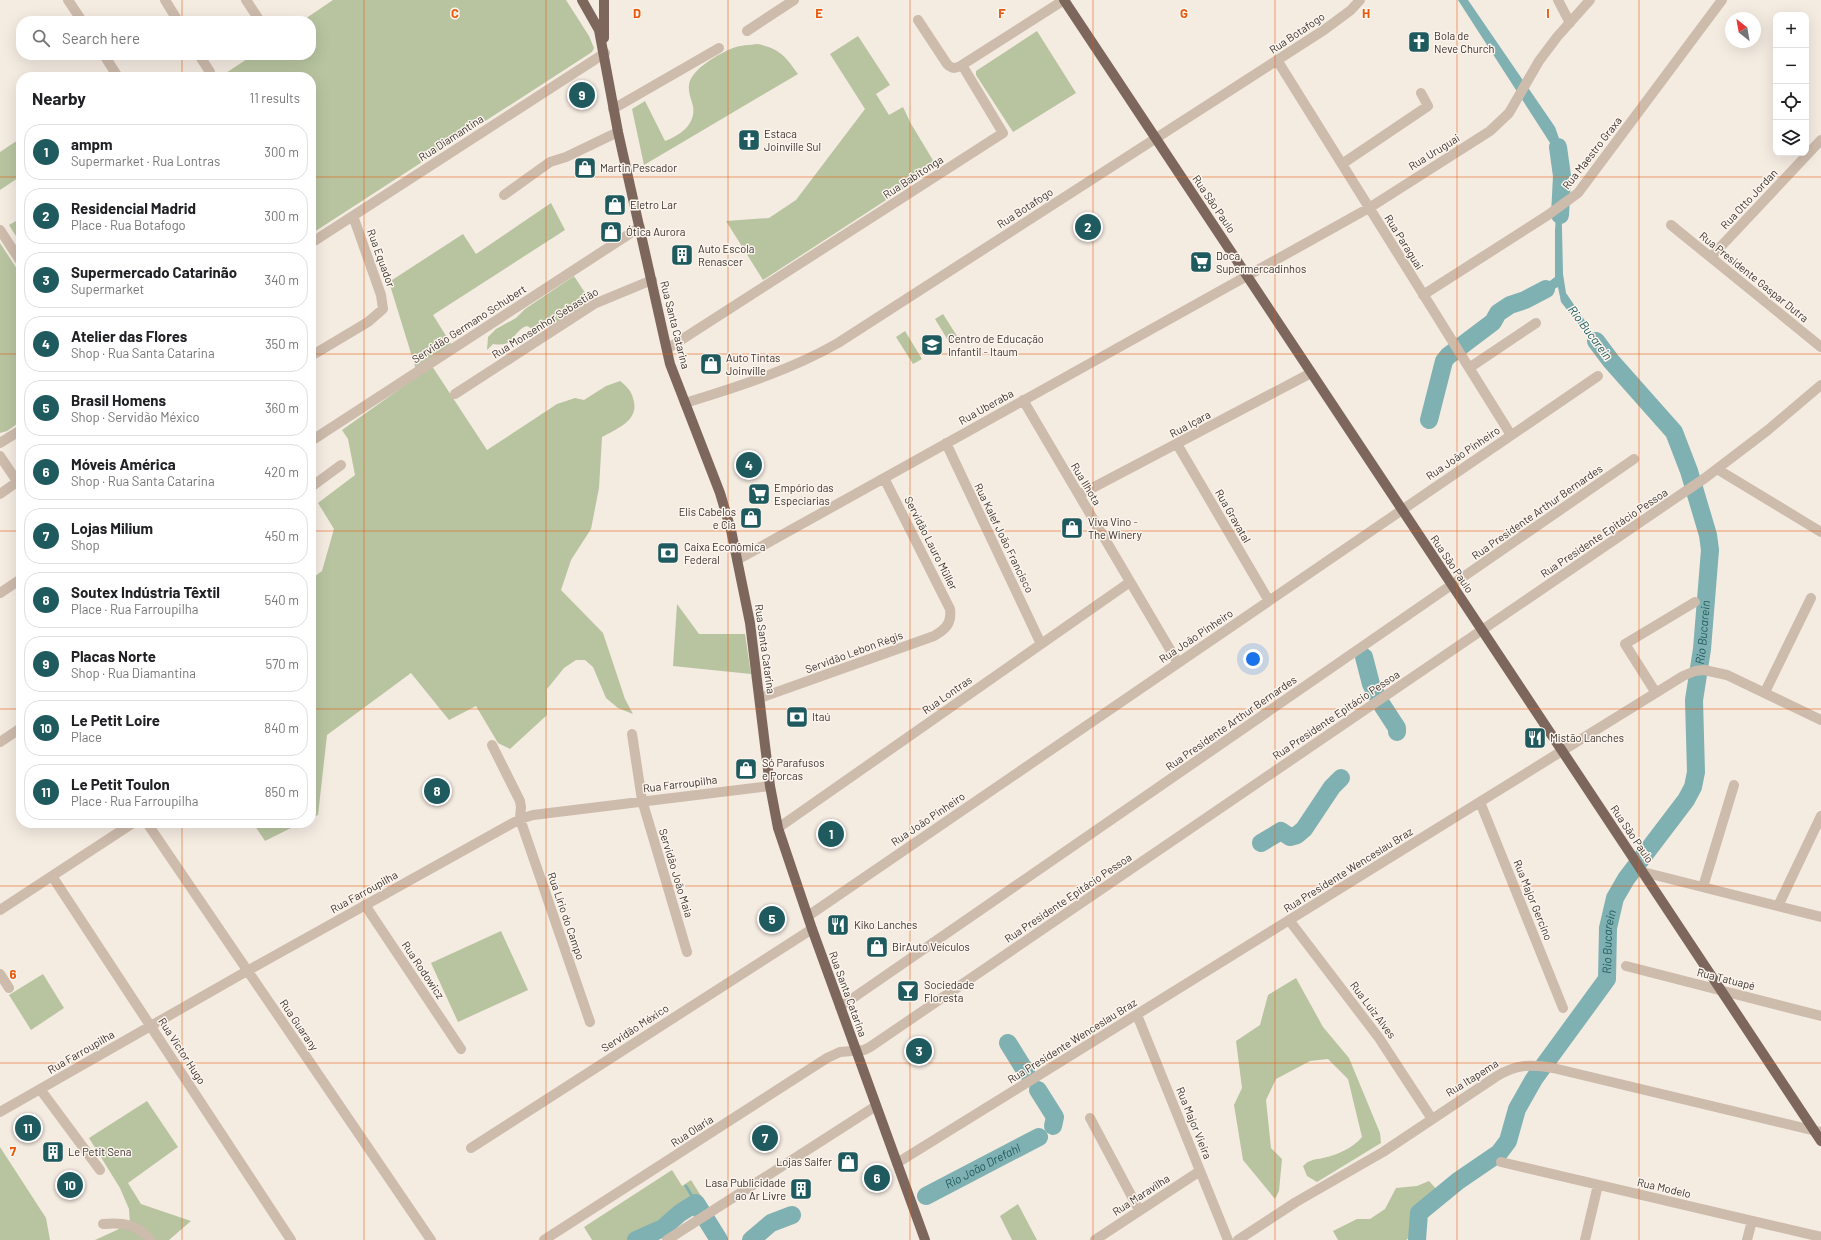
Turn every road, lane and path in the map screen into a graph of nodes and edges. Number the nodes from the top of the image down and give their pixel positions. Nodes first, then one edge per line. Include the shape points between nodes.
1 (68, 0) edge
2 (164, 0) edge
3 (246, 0) edge
4 (582, 0) edge
5 (604, 0) edge
6 (794, 0) edge
7 (1064, 0) edge
8 (1360, 0) edge
9 (1558, 0) edge
10 (1590, 0) edge
11 (1722, 0) edge
12 (79, 16) edge
13 (175, 16) edge
14 (257, 16) edge
15 (918, 20) dead end
16 (1570, 23) junction
17 (747, 31) dead end
18 (719, 48) dead end
19 (604, 54) junction
20 (107, 60) edge
21 (203, 60) edge
22 (1277, 60) junction
23 (962, 65) junction
24 (115, 72) edge
25 (210, 72) dead end
26 (1421, 93) dead end
27 (614, 109) junction
28 (618, 132) junction
29 (1156, 138) junction
30 (1821, 140) edge
31 (1342, 164) junction
32 (504, 195) dead end
33 (1369, 208) junction
34 (353, 216) junction
35 (1671, 225) dead end
36 (640, 227) junction
37 (0, 230) edge
38 (316, 240) edge
39 (16, 254) edge
40 (1711, 257) junction
41 (1246, 275) junction
42 (652, 280) junction
43 (1423, 295) junction
44 (1536, 323) dead end
45 (1821, 347) edge
46 (667, 349) junction
47 (316, 353) edge
48 (1469, 368) junction
49 (1311, 373) junction
50 (1598, 376) dead end
51 (1821, 385) edge
52 (455, 394) dead end
53 (1023, 400) junction
54 (685, 403) junction
55 (16, 433) edge
56 (1511, 435) junction
57 (316, 438) edge
58 (0, 443) edge
59 (946, 443) junction
60 (1176, 444) junction
61 (0, 456) edge
62 (1634, 459) dead end
63 (342, 465) dead end
64 (1717, 469) junction
65 (884, 478) junction
66 (16, 480) edge
67 (316, 483) edge
68 (16, 486) edge
69 (0, 494) edge
70 (1079, 495) junction
71 (1402, 510) junction
72 (1821, 532) edge
73 (737, 560) junction
74 (16, 582) edge
75 (1130, 582) junction
76 (1452, 585) junction
77 (0, 593) edge
78 (1811, 598) dead end
79 (1269, 601) junction
80 (1695, 602) dead end
81 (950, 621) joint
82 (1482, 631) junction
83 (1041, 644) junction
84 (1178, 663) junction
85 (1765, 692) junction
86 (1656, 693) junction
87 (760, 698) junction
88 (1821, 720) edge
89 (16, 731) edge
90 (632, 734) dead end
91 (0, 742) edge
92 (492, 745) dead end
93 (1562, 751) junction
94 (1734, 785) dead end
95 (770, 786) junction
96 (642, 800) junction
97 (1480, 802) junction
98 (1821, 816) edge
99 (520, 819) junction
100 (125, 828) edge
101 (150, 828) edge
102 (778, 828) junction
103 (1643, 872) junction
104 (52, 876) junction
105 (1703, 887) junction
106 (365, 905) junction
107 (1778, 906) junction
108 (0, 910) edge
109 (808, 916) junction
110 (1821, 917) edge
111 (1289, 920) junction
112 (812, 929) junction
113 (687, 952) dead end
114 (1626, 966) dead end
115 (247, 971) junction
116 (0, 974) edge
117 (9, 988) dead end
118 (1721, 990) junction
119 (840, 1007) junction
120 (1562, 1008) dead end
121 (1137, 1015) junction
122 (1821, 1016) edge
123 (590, 1022) dead end
124 (151, 1026) junction
125 (461, 1049) dead end
126 (856, 1050) junction
127 (40, 1089) junction
128 (876, 1106) junction
129 (0, 1112) edge
130 (1090, 1118) dead end
131 (1432, 1119) junction
132 (1818, 1131) edge
133 (1821, 1141) edge
134 (471, 1148) dead end
135 (1502, 1162) dead end
136 (897, 1163) junction
137 (100, 1170) dead end
138 (1200, 1171) junction
139 (1598, 1185) junction
140 (1140, 1210) junction
141 (1752, 1221) junction
142 (103, 1224) dead end
143 (1821, 1237) edge
144 (150, 1240) edge
145 (291, 1240) edge
146 (431, 1240) edge
147 (544, 1240) edge
148 (667, 1240) edge
149 (925, 1240) edge
150 (1095, 1240) edge
151 (1228, 1240) edge
152 (1238, 1240) edge
153 (1585, 1240) edge
154 (1747, 1240) edge

1 - 12 street
2 - 13 street
3 - 14 street
4 - 19 main road, Rua Santa Catarina via 599,30
5 - 19 main road, Rua Santa Catarina
6 - 17 street
7 - 23 street
7 - 29 main road, Rua São Paulo
8 - 22 street, Rua Botafogo via 1324,30
9 - 16 street
10 - 16 street, Rua Uruguai
11 - 43 street, Rua Maestro Graxa via 1585,185 1570,200
15 - 23 street via 947,64 951,68
16 - 33 street, Rua Uruguai via 1539,60 1503,119 1490,131
18 - 27 street
19 - 27 main road, Rua Santa Catarina
19 - 34 street, Rua Diamantina
20 - 24 street
21 - 25 street
22 - 29 street, Rua Botafogo
22 - 31 street, Rua Paraguai
23 - 46 street, Rua Babitonga via 1003,133
26 - 31 street via 1428,106
27 - 28 main road, Rua Santa Catarina
28 - 32 street via 550,162
28 - 36 main road, Rua Santa Catarina
29 - 41 main road, Rua São Paulo
29 - 54 street, Rua Botafogo via 823,352 783,369
30 - 40 street, Rua Otto Jordan
31 - 33 street, Rua Paraguai
33 - 41 street, Rua Uruguai
33 - 43 street, Rua Paraguai
34 - 38 street, Rua Diamantina
34 - 47 street, Rua Equador via 382,295 383,309 368,322
35 - 40 street, Rua Presidente Gaspar Dutra
36 - 42 main road, Rua Santa Catarina
36 - 57 street, Servidão Germano Schubert
37 - 39 street
40 - 45 street, Rua Presidente Gaspar Dutra
41 - 49 main road, Rua São Paulo
41 - 53 street, Rua Uberaba
42 - 46 main road, Rua Santa Catarina
42 - 52 street, Rua Monsenhor Sebastião via 594,304
43 - 48 street, Rua Paraguai
44 - 48 street
46 - 54 main road, Rua Santa Catarina
48 - 56 street, Rua Paraguai
49 - 60 street, Rua Içara
49 - 71 main road, Rua São Paulo
50 - 56 street, Rua João Pinheiro
51 - 64 street, Rua Presidente Epitácio Pessoa
53 - 59 street, Rua Uberaba
53 - 70 street, Rua Ilhota
54 - 73 main road, Rua Santa Catarina via 725,507
55 - 58 street
56 - 71 street, Rua João Pinheiro
59 - 65 street, Rua Uberaba
59 - 83 street, Rua Kalef João Francisco
60 - 70 street, Rua Içara
60 - 79 street, Rua Gravatal
61 - 66 street
62 - 76 street, Rua Presidente Arthur Bernardes
63 - 67 street
64 - 72 street
64 - 82 street, Rua Presidente Epitácio Pessoa
65 - 73 street, Rua Uberaba
65 - 81 street, Servidão Lauro Müller via 950,608
68 - 69 street
70 - 75 street, Rua Ilhota
71 - 76 main road, Rua São Paulo
71 - 79 street, Rua João Pinheiro
73 - 87 main road, Rua Santa Catarina via 750,623
74 - 77 street
75 - 83 street, Rua Lontras
75 - 84 street, Rua Ilhota
76 - 82 main road, Rua São Paulo
76 - 119 street, Rua Presidente Arthur Bernardes
78 - 85 street
79 - 84 street, Rua João Pinheiro
80 - 86 street via 1625,644
81 - 87 street, Servidão Lebon Régis via 947,627 934,636
82 - 93 main road, Rua São Paulo
82 - 126 street, Rua Presidente Epitácio Pessoa via 870,1047
83 - 102 street, Rua Lontras
84 - 109 street, Rua João Pinheiro
85 - 86 street, Rua Presidente Wenceslau Braz via 1727,675 1700,670 1683,676
85 - 88 street, Rua Presidente Wenceslau Braz
86 - 93 street, Rua Presidente Wenceslau Braz
87 - 95 main road, Rua Santa Catarina
89 - 91 street
90 - 96 street, Servidão João Maia
92 - 99 street, Rua Lírio do Campo via 520,801
93 - 97 street, Rua Presidente Wenceslau Braz
93 - 103 main road, Rua São Paulo
94 - 105 street
95 - 96 street, Rua Farroupilha
95 - 102 main road, Rua Santa Catarina
96 - 99 street, Rua Farroupilha
96 - 113 street, Servidão João Maia
97 - 111 street, Rua Presidente Wenceslau Braz
97 - 120 street, Rua Major Gercino
98 - 107 street
99 - 106 street, Rua Farroupilha
99 - 123 street, Rua Lírio do Campo
100 - 104 street
101 - 115 street, Rua Guarany
102 - 109 main road, Rua Santa Catarina
103 - 105 street
103 - 118 main road, Rua São Paulo
104 - 108 street
104 - 124 street, Rua Victor Hugo
105 - 107 street
106 - 115 street, Rua Farroupilha
106 - 125 street, Rua Rodowicz
107 - 110 street
109 - 112 main road, Rua Santa Catarina
111 - 121 street, Rua Presidente Wenceslau Braz
111 - 131 street, Rua Luiz Alves via 1379,1038
112 - 119 main road, Rua Santa Catarina
112 - 134 street, Servidão México
114 - 118 street, Rua Tatuapé
115 - 124 street, Rua Farroupilha
115 - 146 street, Rua Guarany
116 - 117 street
118 - 122 street, Rua Tatuapé
118 - 132 main road, Rua São Paulo
119 - 126 main road, Rua Santa Catarina
121 - 136 street, Rua Presidente Wenceslau Braz
121 - 138 street, Rua Major Vieira
124 - 127 street, Rua Farroupilha
124 - 145 street, Rua Victor Hugo
126 - 128 main road, Rua Santa Catarina
126 - 147 street, Rua Olaria via 840,1052 827,1058
127 - 129 street, Rua Farroupilha
127 - 137 street
128 - 136 main road, Rua Santa Catarina
128 - 148 street
130 - 140 street
131 - 132 street, Rua Itapema via 1505,1071 1524,1065 1534,1065
131 - 152 street, Rua Itapema via 1383,1152 1296,1202
132 - 133 main road, Rua São Paulo
135 - 139 street, Rua Modelo
136 - 149 main road, Rua Santa Catarina
138 - 140 street, Rua Maravilha
138 - 151 street, Rua Major Vieira
139 - 141 street, Rua Modelo
139 - 153 street
140 - 150 street, Rua Maravilha
141 - 143 street, Rua Modelo
141 - 154 street
142 - 144 street via 119,1222 135,1226

